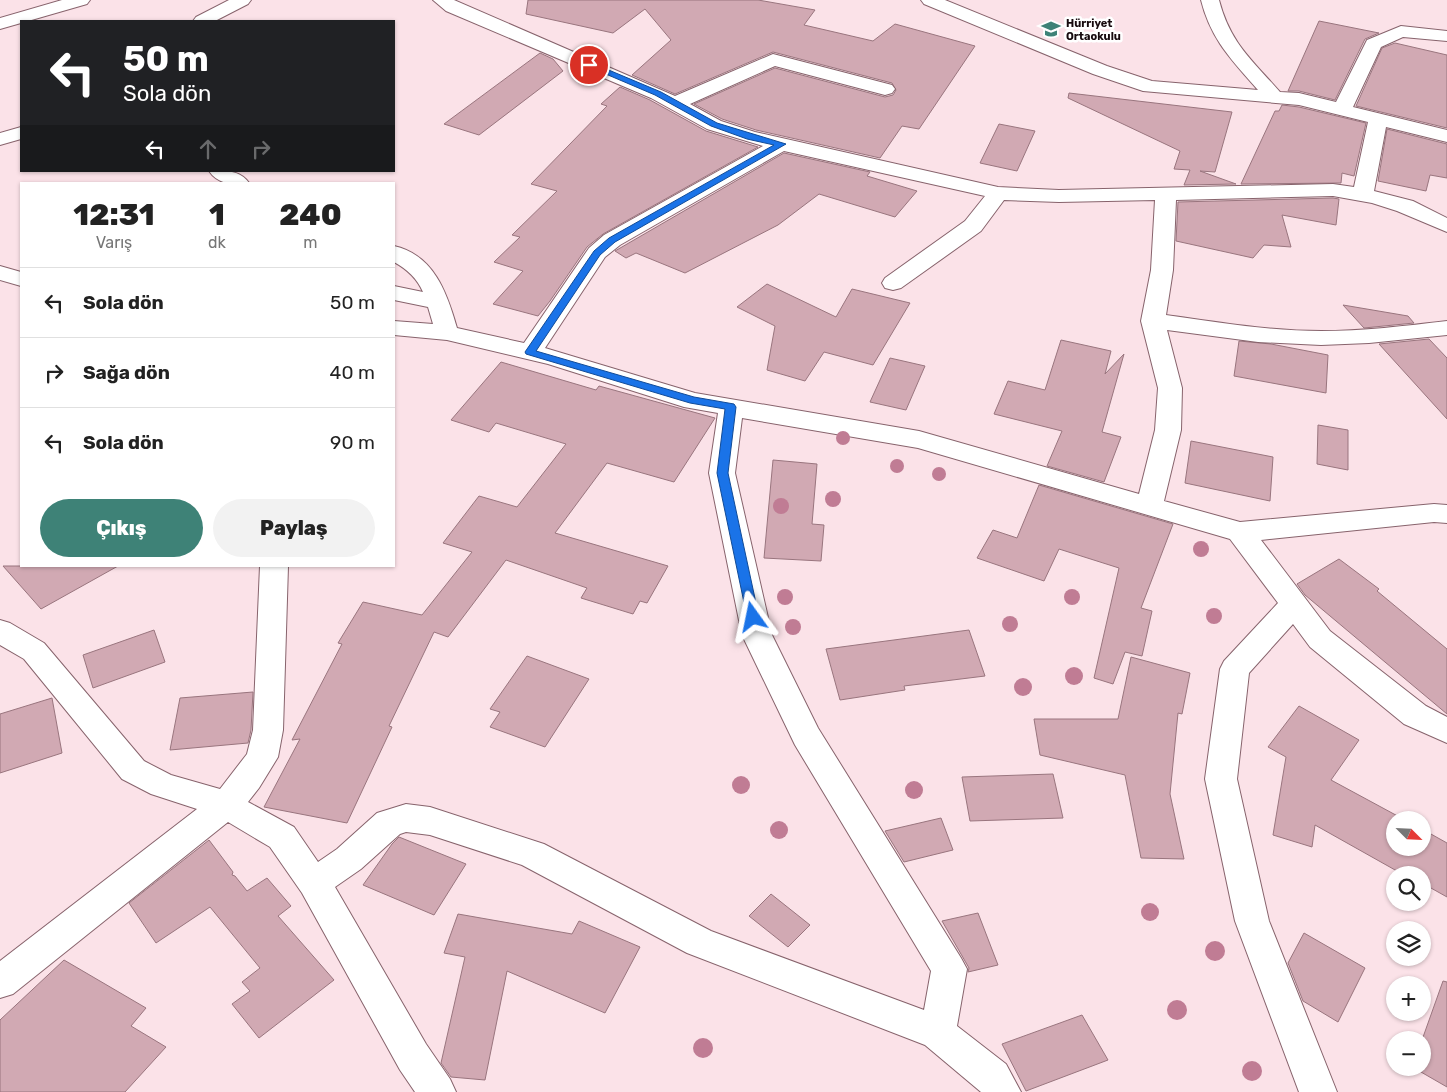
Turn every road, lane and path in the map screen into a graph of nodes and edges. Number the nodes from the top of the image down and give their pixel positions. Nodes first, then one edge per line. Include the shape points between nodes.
1 (80, 0) edge
2 (242, 0) edge
3 (442, 0) edge
4 (930, 0) edge
5 (1210, 0) edge
6 (204, 20) edge
7 (0, 24) edge
8 (1447, 36) edge
9 (885, 89) dead end
10 (1274, 97) junction
11 (675, 103) junction
12 (1342, 110) junction
13 (1378, 119) junction
14 (20, 133) edge
15 (1447, 136) edge
16 (0, 139) edge
17 (781, 144) junction
18 (221, 172) edge
19 (237, 182) edge
20 (998, 193) junction
21 (1166, 193) junction
22 (1363, 195) junction
23 (1442, 220) edge
24 (395, 254) edge
25 (0, 273) edge
26 (20, 279) edge
27 (893, 283) dead end
28 (395, 293) edge
29 (438, 302) junction
30 (1153, 321) junction
31 (395, 328) edge
32 (1447, 328) edge
33 (447, 333) junction
34 (530, 352) junction
35 (730, 407) junction
36 (1149, 506) junction
37 (1447, 514) edge
38 (1240, 532) junction
39 (274, 567) edge
40 (1294, 604) junction
41 (0, 631) edge
42 (1447, 730) edge
43 (226, 805) junction
44 (314, 883) junction
45 (0, 982) edge
46 (938, 1033) junction
47 (437, 1092) edge
48 (1002, 1092) edge
49 (1318, 1092) edge

1 - 7 street
2 - 6 street
3 - 11 street
4 - 10 street via 1100,70 1150,87
5 - 10 street via 1213,19 1227,45
8 - 12 street via 1401,32 1373,44
9 - 11 street via 773,60
10 - 12 street
11 - 17 street via 714,125
12 - 13 street
13 - 15 street
13 - 22 street
14 - 16 street
17 - 20 street
17 - 34 street via 604,247
18 - 19 street
20 - 21 street via 1059,196
20 - 27 street via 973,226
21 - 22 street via 1333,190
21 - 30 street via 1162,270
22 - 23 street
24 - 29 street via 412,262 430,280
25 - 26 street
28 - 29 street
29 - 33 street
30 - 32 street via 1320,338
30 - 36 street via 1170,388 1168,430
31 - 33 street
33 - 34 street
34 - 35 street via 693,401
35 - 36 street via 919,440
35 - 46 street via 722,473 757,635 806,736 949,969
36 - 38 street
37 - 38 street
38 - 40 street
39 - 43 street via 268,730 262,757
40 - 42 street via 1320,639 1415,715
40 - 49 street via 1234,669 1221,779 1252,921
41 - 43 street via 34,651 134,770 162,785
43 - 44 street via 282,836
43 - 45 street
44 - 46 street via 350,858 389,823 406,818 430,821 532,854 699,942
44 - 47 street via 413,1057
46 - 48 street via 993,1077

